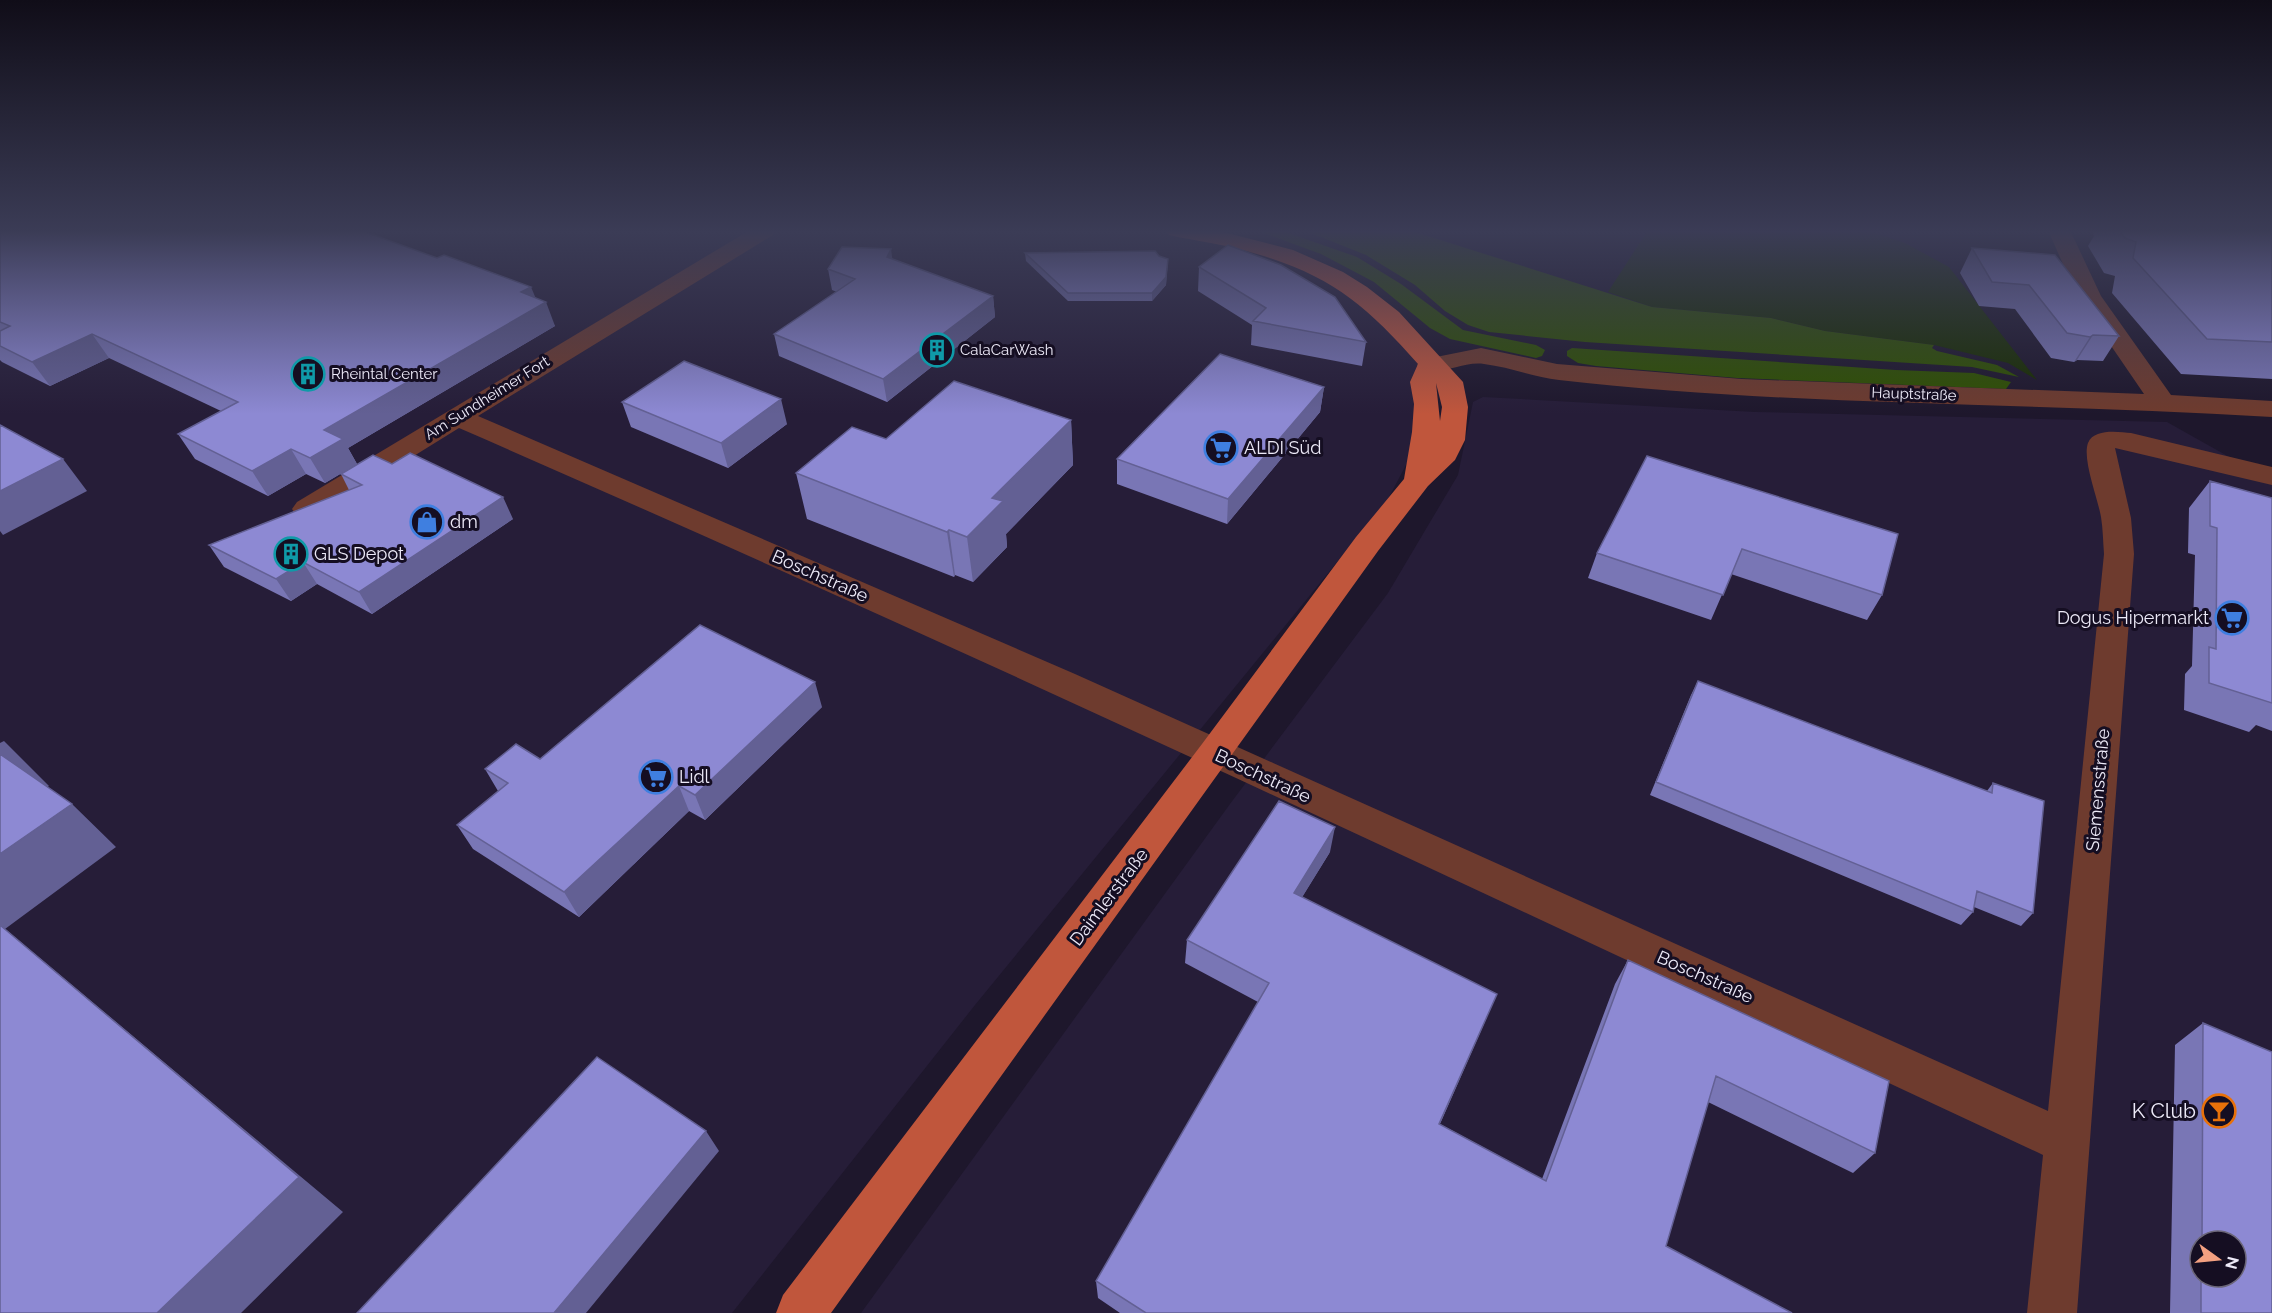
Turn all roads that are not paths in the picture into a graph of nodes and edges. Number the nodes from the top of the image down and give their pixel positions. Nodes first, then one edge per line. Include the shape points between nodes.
1 (661, 291) edge
2 (1356, 291) edge
3 (2087, 291) edge
4 (1430, 365) junction
5 (2163, 402) junction
6 (2272, 409) edge
7 (457, 417) junction
8 (2272, 476) edge
9 (307, 509) edge
10 (1215, 754) junction
11 (2066, 1142) junction
12 (801, 1313) edge
13 (2052, 1313) edge

1 - 7 street, Am Sundheimer Fort
2 - 4 main road, Daimlerstraße via 1410,337
3 - 5 street
4 - 5 street, Hauptstraße via 1484,375 1557,372 1742,387
4 - 10 main road, Daimlerstraße via 1450,382 1455,407 1451,440 1441,460 1418,480 1367,544
5 - 6 street, Hauptstraße
7 - 9 street, Am Sundheimer Fort
7 - 10 street, Boschstraße
8 - 11 street, Siemensstraße via 2131,441 2112,439 2102,443 2119,554
10 - 11 street, Boschstraße
10 - 12 main road, Daimlerstraße
11 - 13 street, Siemensstraße

